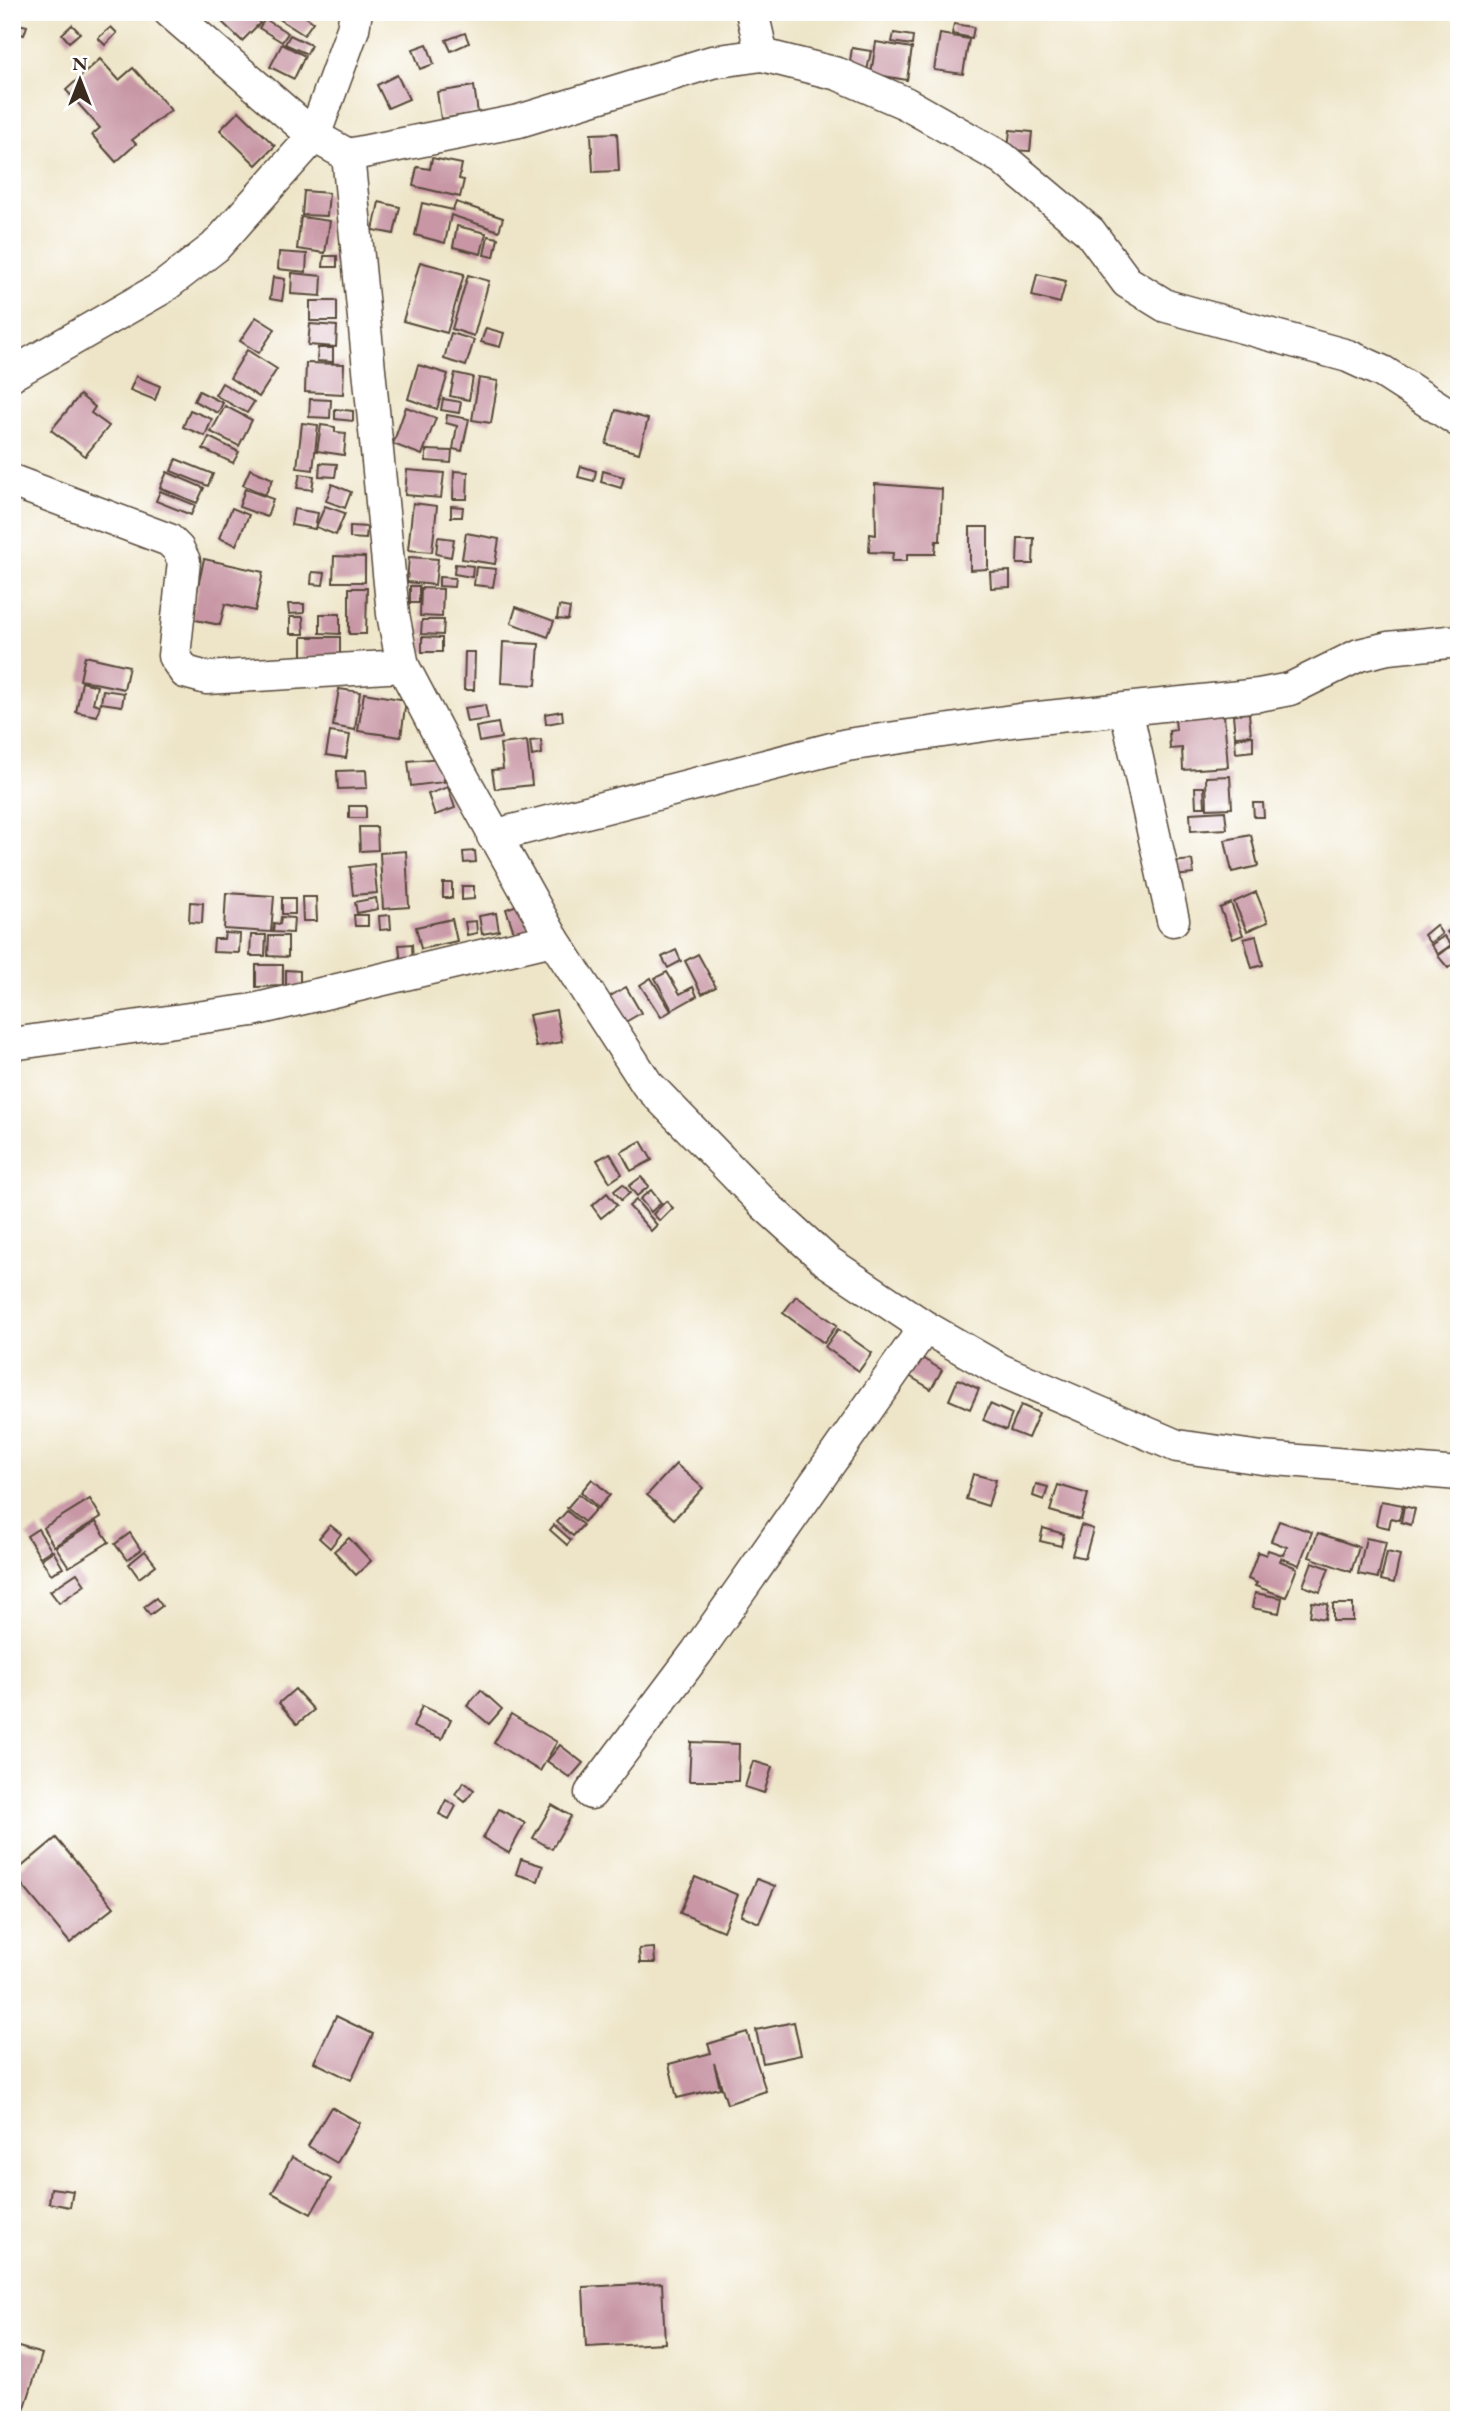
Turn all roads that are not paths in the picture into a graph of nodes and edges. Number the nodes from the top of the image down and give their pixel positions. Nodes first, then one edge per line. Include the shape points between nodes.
1 (170, 12) edge
2 (356, 12) edge
3 (752, 12) edge
4 (762, 55) junction
5 (314, 136) junction
6 (348, 155) junction
7 (12, 374) edge
8 (1459, 421) edge
9 (12, 481) edge
10 (1459, 641) edge
11 (403, 666) junction
12 (1126, 709) junction
13 (493, 836) junction
14 (1173, 920) dead end
15 (553, 939) junction
16 (12, 1044) edge
17 (925, 1327) junction
18 (1459, 1474) edge
19 (591, 1793) dead end

1 - 5 street
2 - 5 street
3 - 4 street
4 - 6 street via 712,62 519,121
4 - 8 street via 838,74 905,103 1002,158 1090,232 1127,282 1143,295 1166,306 1348,356 1383,372
5 - 6 street
5 - 7 street via 215,247 162,288
6 - 11 street via 393,614
9 - 11 street via 169,540 178,549 184,561 174,656 185,672 207,678
10 - 12 street via 1359,655 1290,689
11 - 13 street
12 - 13 street via 847,745
12 - 14 street
13 - 15 street
15 - 16 street via 253,1010
15 - 17 street via 647,1084 766,1206 828,1262
17 - 18 street via 1000,1370 1177,1446 1262,1458
17 - 19 street via 697,1652

